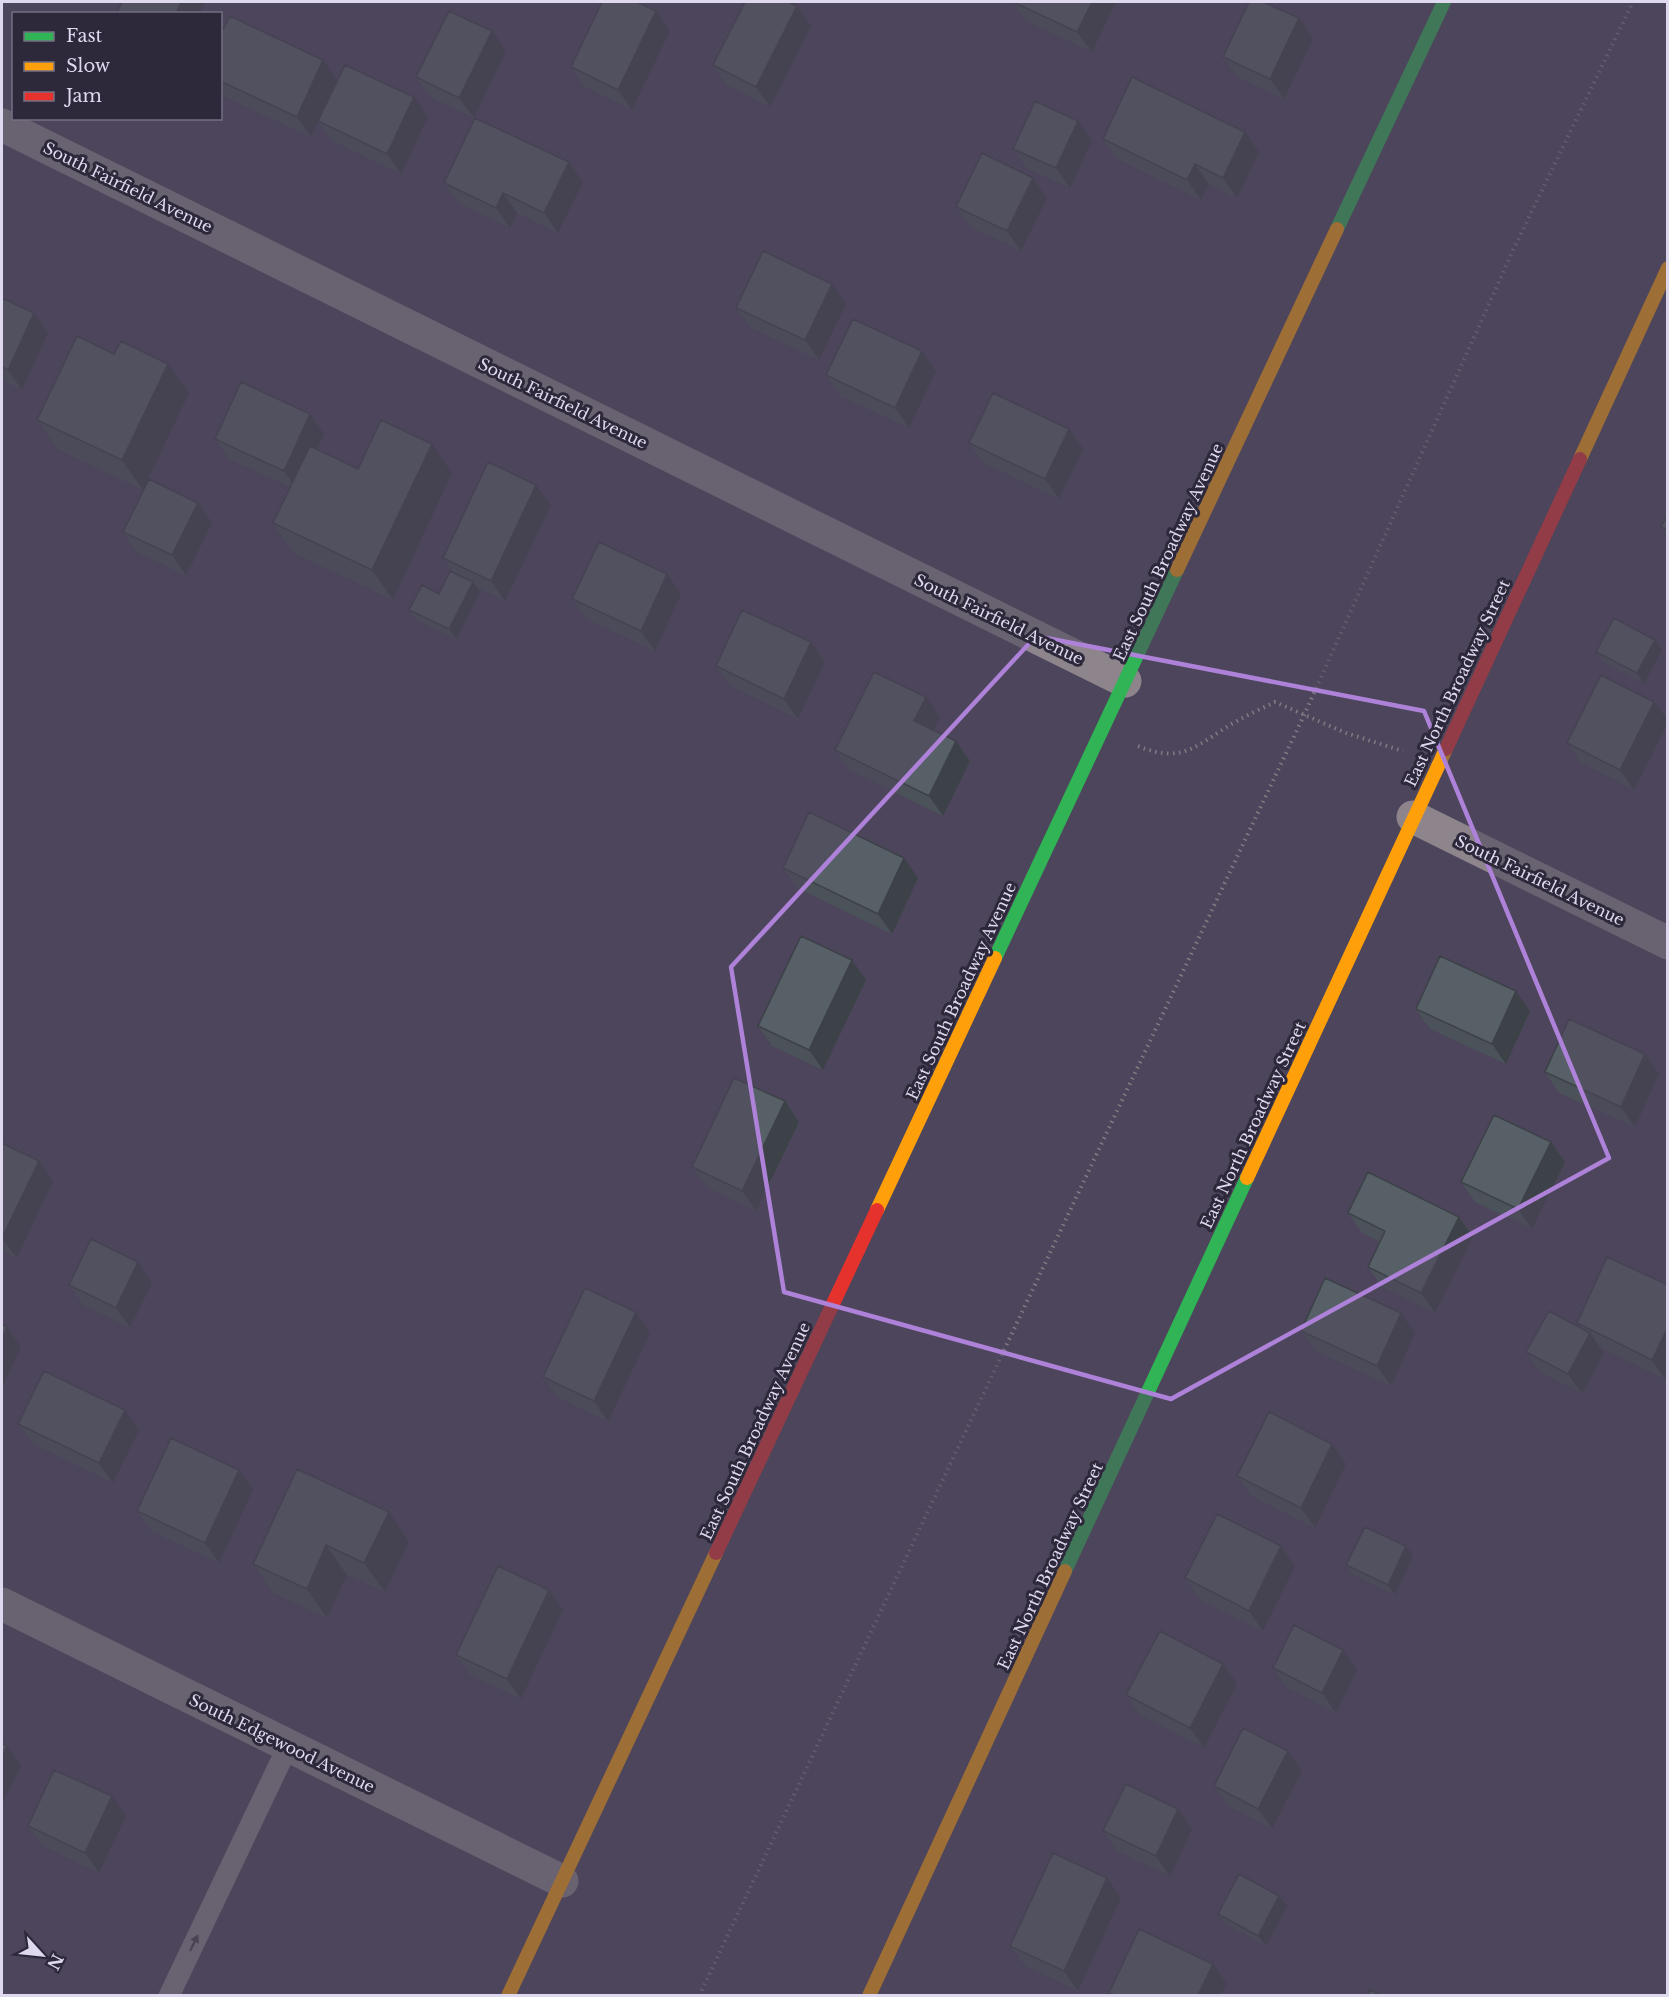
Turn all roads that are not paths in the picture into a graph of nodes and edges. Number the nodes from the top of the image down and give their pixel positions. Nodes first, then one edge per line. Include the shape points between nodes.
1 (1444, 2) edge
2 (2, 125) edge
3 (1668, 267) edge
4 (1125, 681) junction
5 (1413, 817) junction
6 (1668, 943) edge
7 (2, 1604) edge
8 (288, 1746) junction
9 (562, 1881) junction
10 (169, 1995) edge
11 (508, 1995) edge
12 (870, 1995) edge

1 - 4 street, East South Broadway Avenue
2 - 4 street, South Fairfield Avenue
3 - 5 street, East North Broadway Street
4 - 9 street, East South Broadway Avenue
5 - 6 street, South Fairfield Avenue
5 - 12 street, East North Broadway Street
7 - 8 street, South Edgewood Avenue
8 - 9 street, South Edgewood Avenue
10 -> 8 lane
9 - 11 street, East South Broadway Avenue

